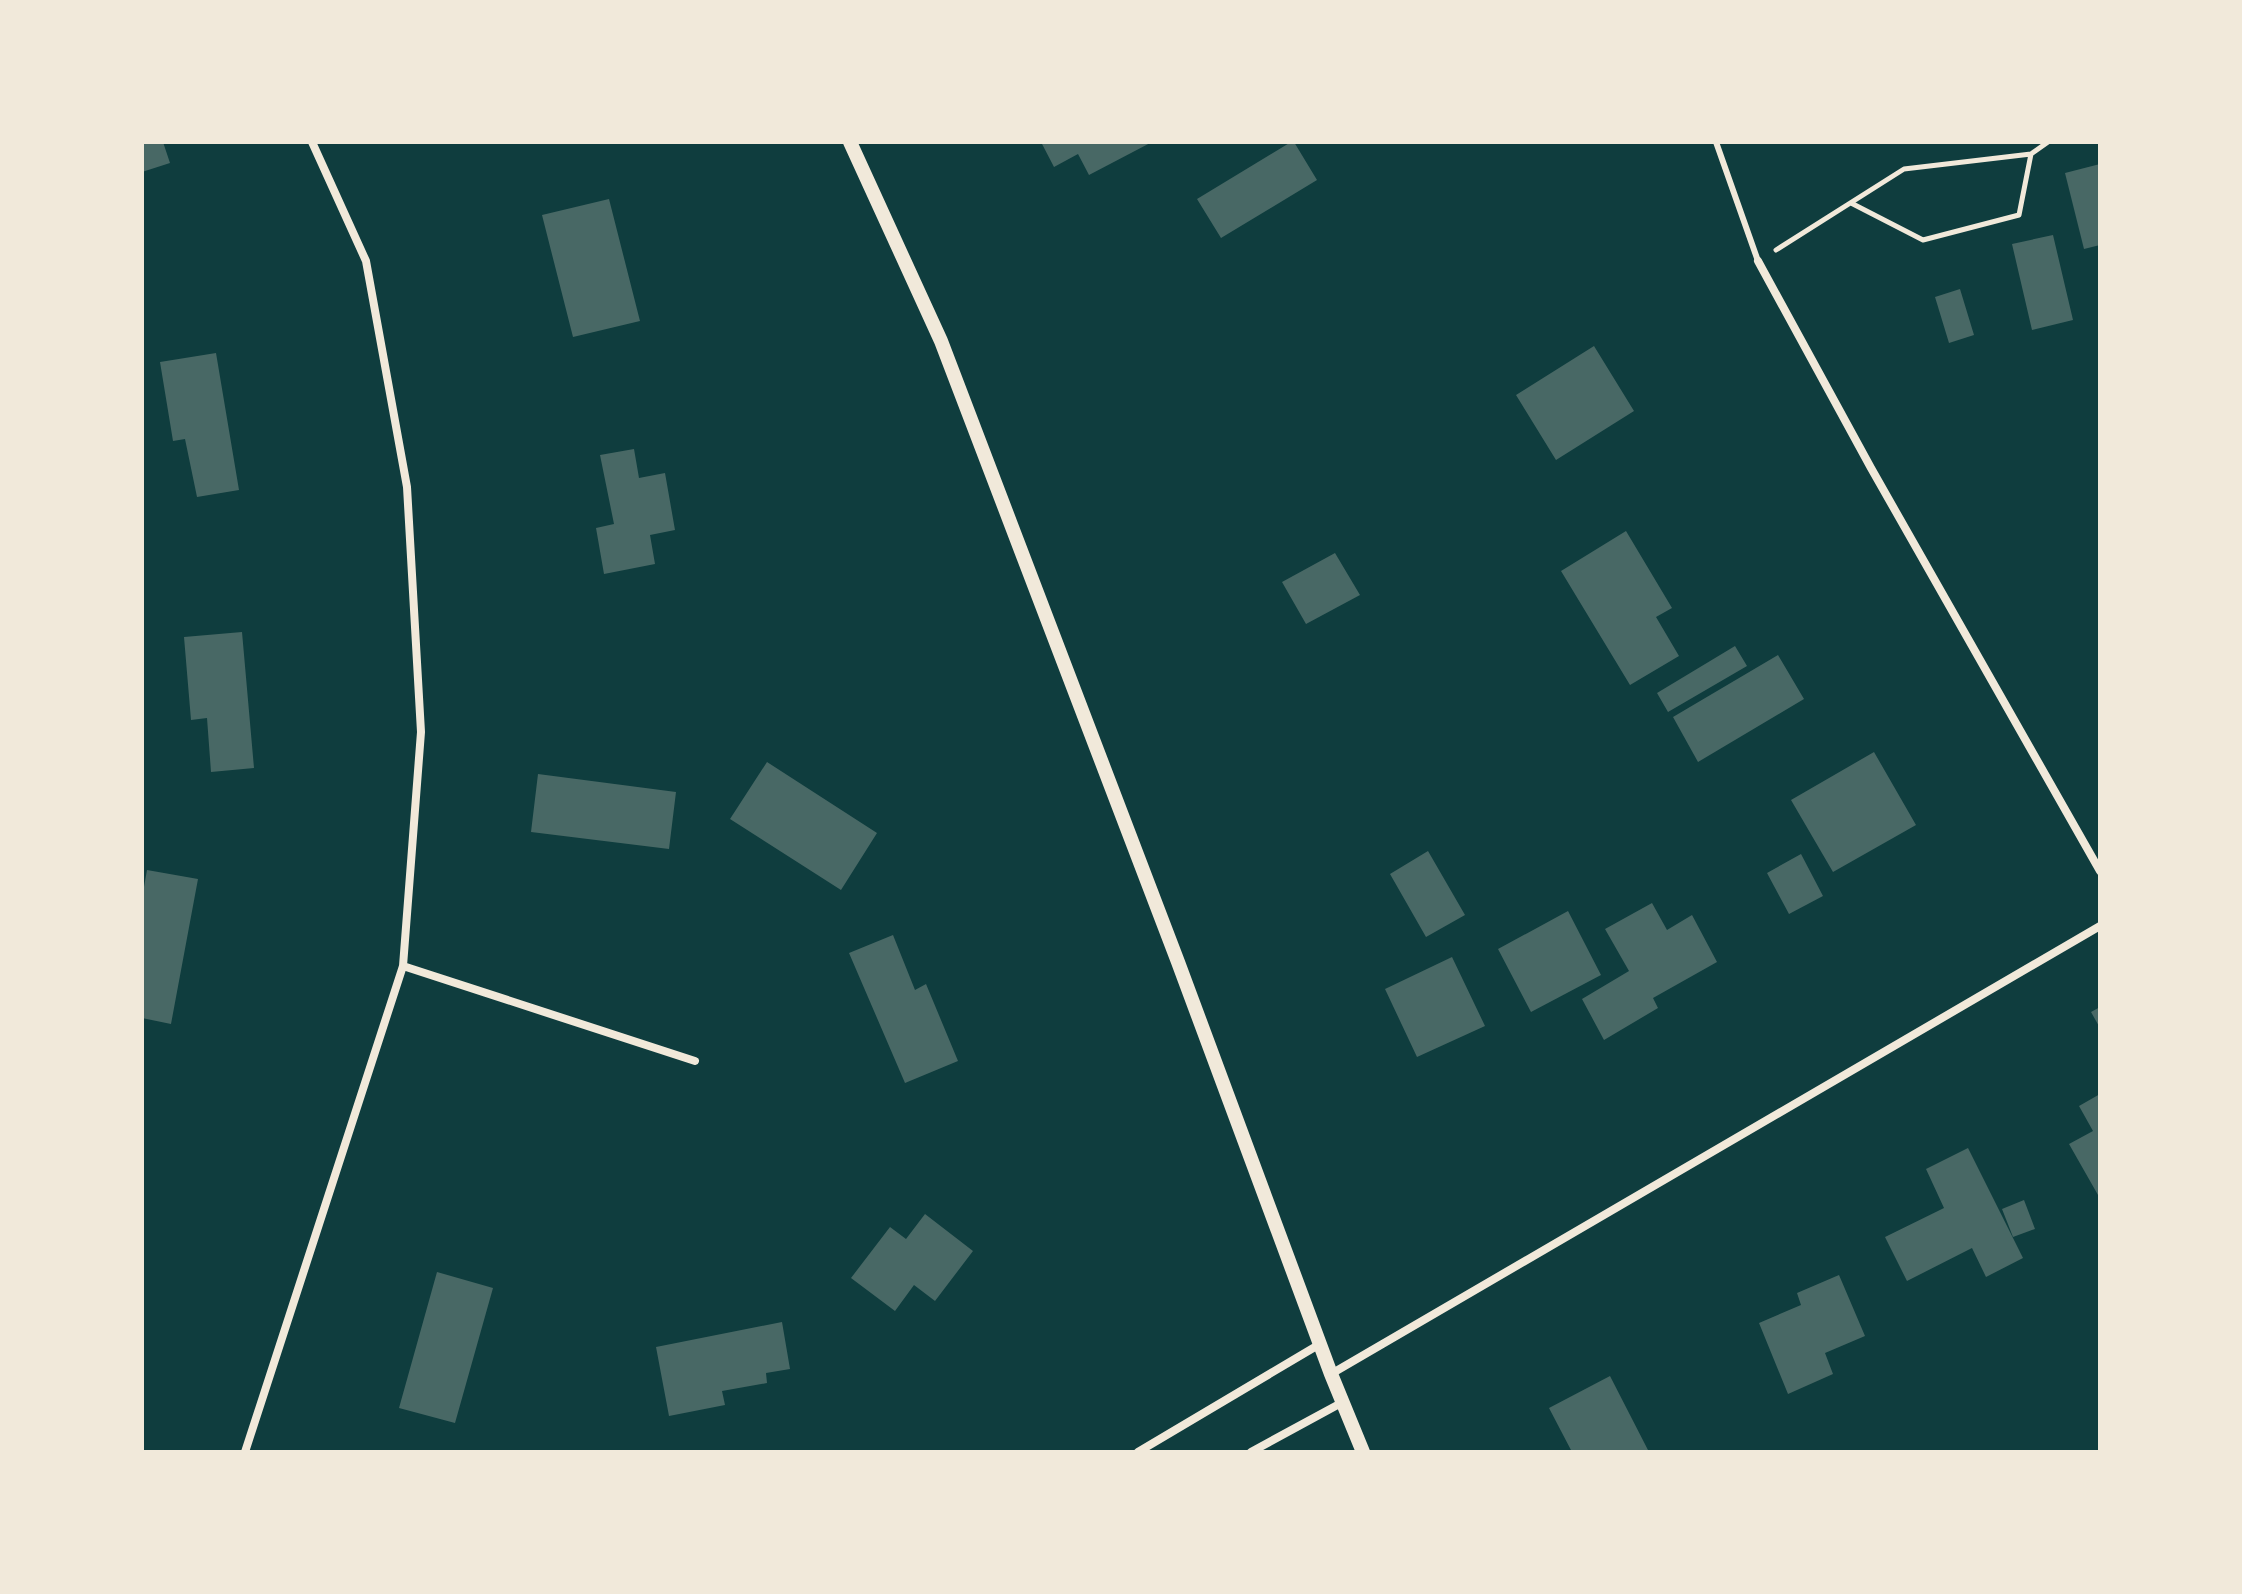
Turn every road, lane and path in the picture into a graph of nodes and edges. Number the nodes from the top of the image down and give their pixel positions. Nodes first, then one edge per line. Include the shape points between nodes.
1 (312, 142) edge
2 (850, 142) edge
3 (1716, 142) edge
4 (2048, 142) edge
5 (2031, 154) junction
6 (1850, 203) junction
7 (1758, 261) junction
8 (2100, 871) edge
9 (2100, 926) edge
10 (403, 966) junction
11 (695, 1061) dead end
12 (1320, 1344) junction
13 (1331, 1374) junction
14 (1343, 1402) junction
15 (245, 1452) edge
16 (1138, 1452) edge
17 (1251, 1452) edge
18 (1363, 1452) edge

1 - 10 street via 366,261 407,487 421,732
2 - 12 street via 941,341
3 - 7 lane
4 - 5 path
5 - 6 path via 1904,169
5 - 6 path via 2019,215 1923,240
6 - 7 path
7 - 8 street
9 - 13 street
10 - 11 street
10 - 15 street
12 - 13 street
12 - 16 street
13 - 14 street
14 - 17 street
14 - 18 street

